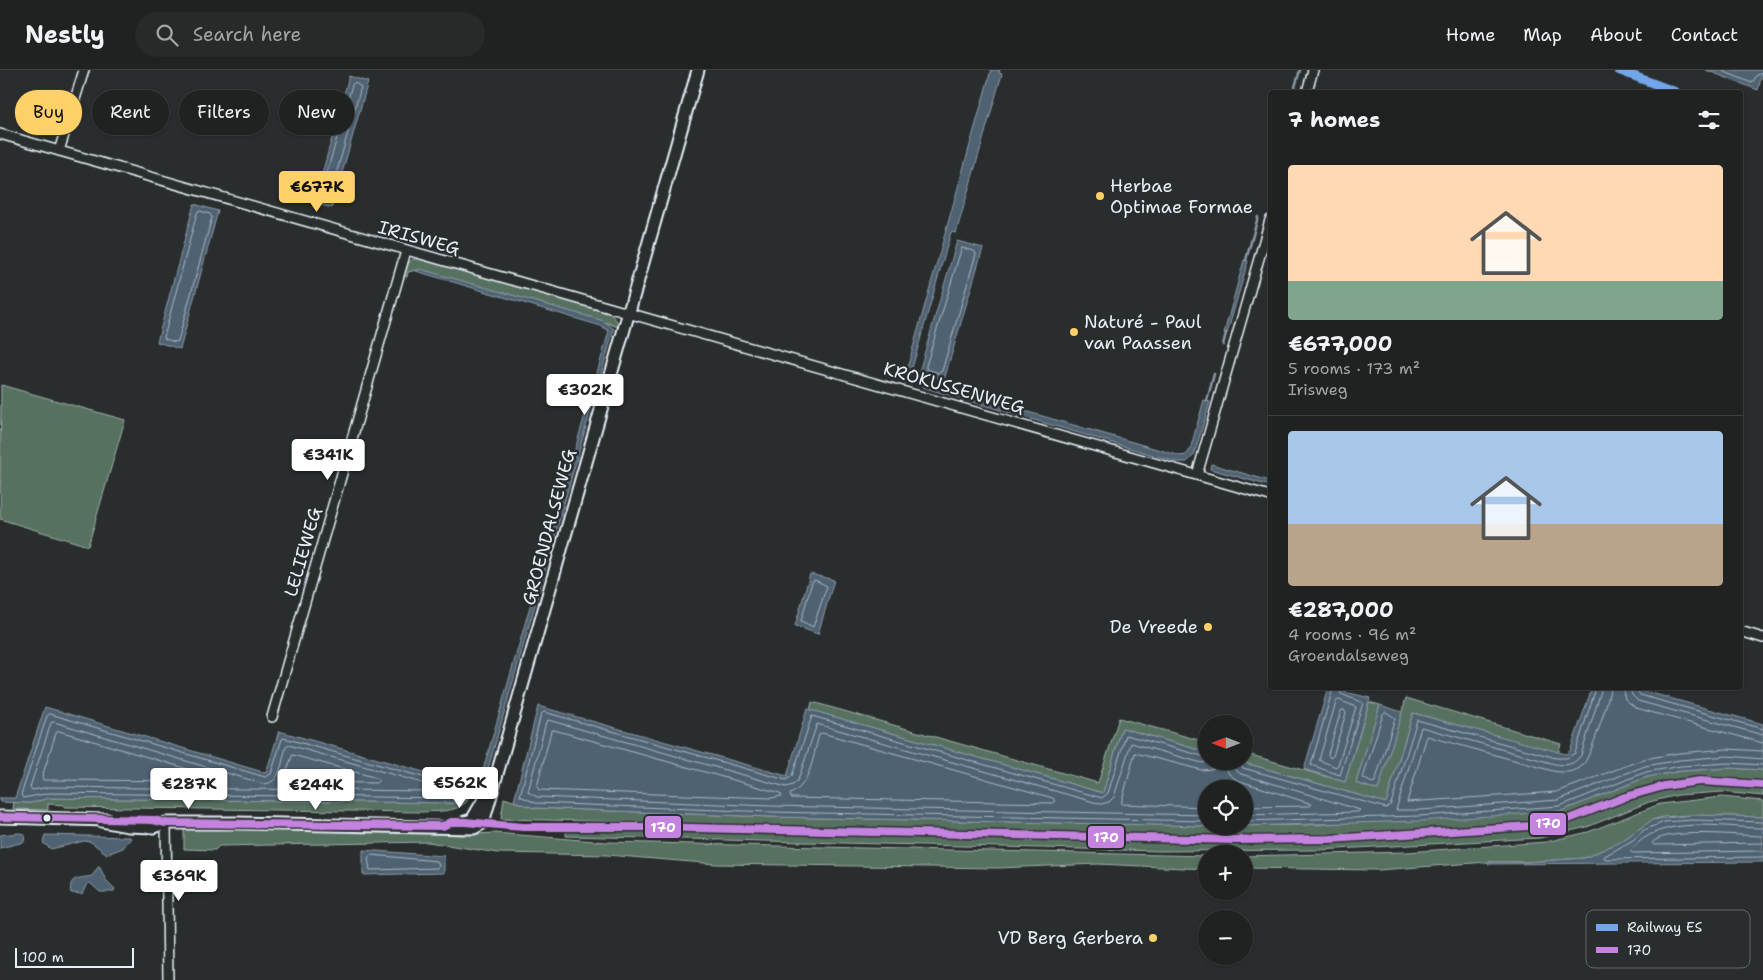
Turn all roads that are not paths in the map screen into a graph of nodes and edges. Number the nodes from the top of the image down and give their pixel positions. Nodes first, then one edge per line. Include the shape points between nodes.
1 (84, 70) edge
2 (698, 70) edge
3 (1313, 70) edge
4 (1307, 90) edge
5 (0, 134) edge
6 (59, 151) junction
7 (1268, 227) edge
8 (406, 252) junction
9 (628, 315) junction
10 (1197, 475) junction
11 (1268, 495) edge
12 (1743, 632) edge
13 (1763, 638) edge
14 (272, 717) dead end
15 (490, 791) junction
16 (0, 817) edge
17 (465, 822) junction
18 (166, 823) junction
19 (483, 823) junction
20 (443, 826) junction
21 (168, 980) edge

1 - 6 street
2 - 9 street, GROENDALSEWEG
3 - 4 street
5 - 6 street, IRISWEG
6 - 8 street, IRISWEG
7 - 10 street
8 - 9 street, IRISWEG
8 - 14 street, LELIEWEG
9 - 10 street, KROKUSSENWEG
9 - 15 street, GROENDALSEWEG
10 - 11 street, KROKUSSENWEG
12 - 13 street
15 - 17 street, GROENDALSEWEG via 472,820
15 - 19 street, GROENDALSEWEG
16 - 18 street via 101,821 153,827
17 - 19 street
17 - 20 street via 451,822
18 - 20 street
18 - 21 street
19 - 20 street via 474,828

